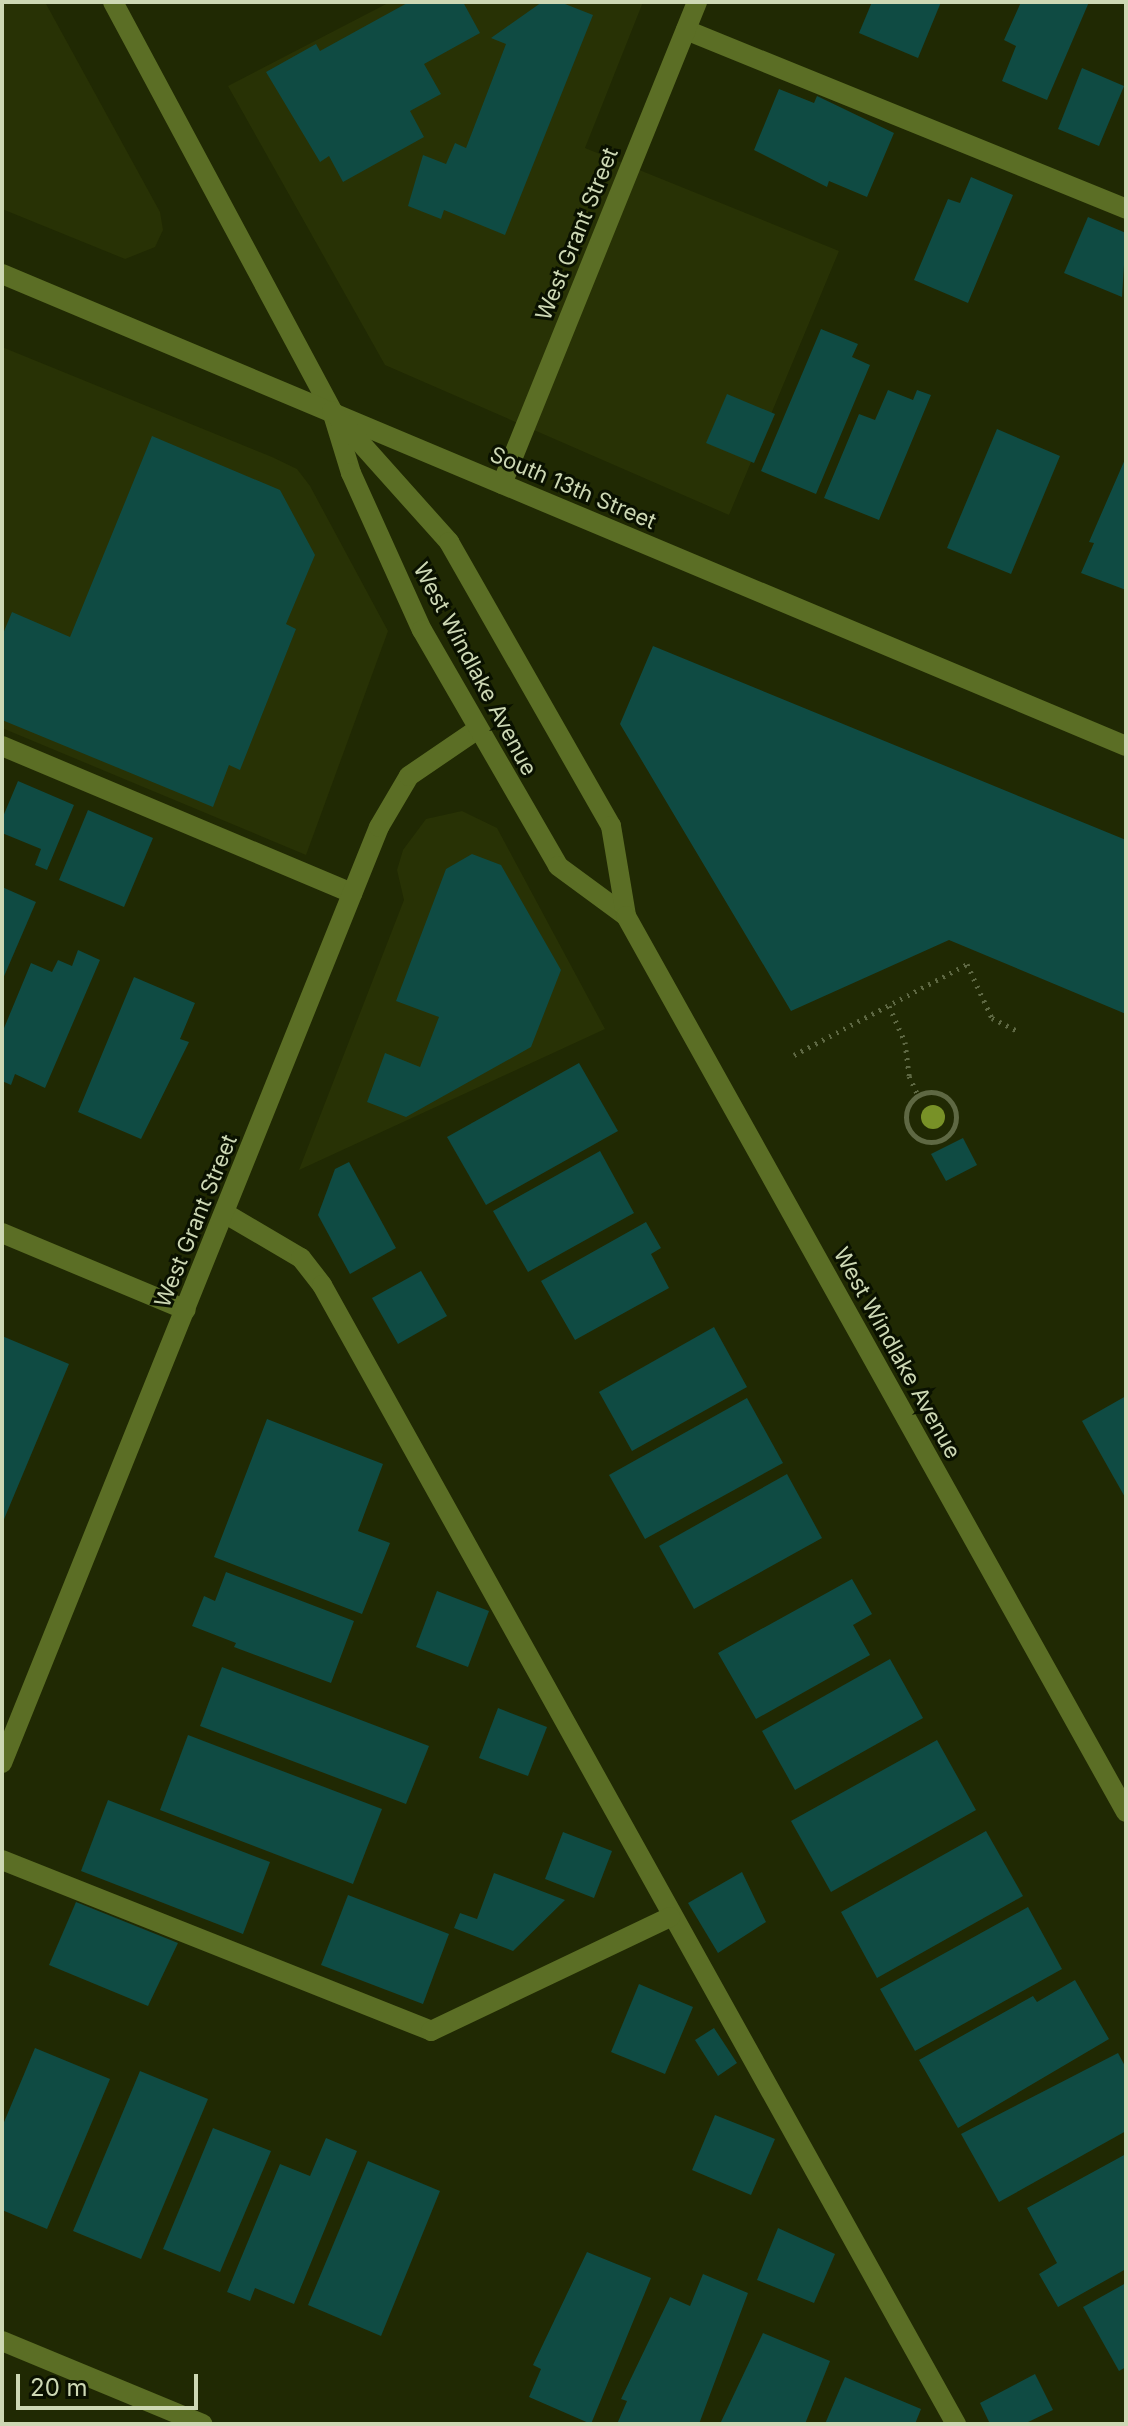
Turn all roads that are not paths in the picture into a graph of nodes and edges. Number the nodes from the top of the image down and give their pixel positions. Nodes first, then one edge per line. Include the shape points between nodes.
1 (113, 2) edge
2 (697, 2) edge
3 (686, 30) junction
4 (1126, 209) edge
5 (2, 274) edge
6 (332, 411) junction
7 (502, 484) junction
8 (478, 729) junction
9 (2, 746) edge
10 (1126, 746) edge
11 (352, 893) junction
12 (626, 916) junction
13 (226, 1214) junction
14 (2, 1233) edge
15 (186, 1310) junction
16 (2, 1763) edge
17 (1126, 1812) edge
18 (2, 1860) edge
19 (670, 1917) junction
20 (2, 2341) edge
21 (202, 2424) edge
22 (956, 2424) edge

1 - 6 street, West Windlake Avenue
2 - 3 street, West Grant Street
3 - 4 street
3 - 7 street, West Grant Street
5 - 6 street, South 13th Street
6 - 7 street, South 13th Street
6 - 8 street, West Windlake Avenue via 351,473 385,550
6 - 12 street, West Windlake Avenue via 399,482 458,557 611,826
7 - 10 street, South 13th Street
8 - 11 street, West Grant Street via 409,776 379,827
8 - 12 street, West Windlake Avenue via 558,866
9 - 11 street
11 - 13 street, West Grant Street
12 - 17 street, West Windlake Avenue
13 - 15 street, West Grant Street
13 - 19 street via 301,1258 322,1285
14 - 15 street
15 - 16 street, West Grant Street
18 - 19 street via 431,2031
19 - 22 street
20 - 21 street

